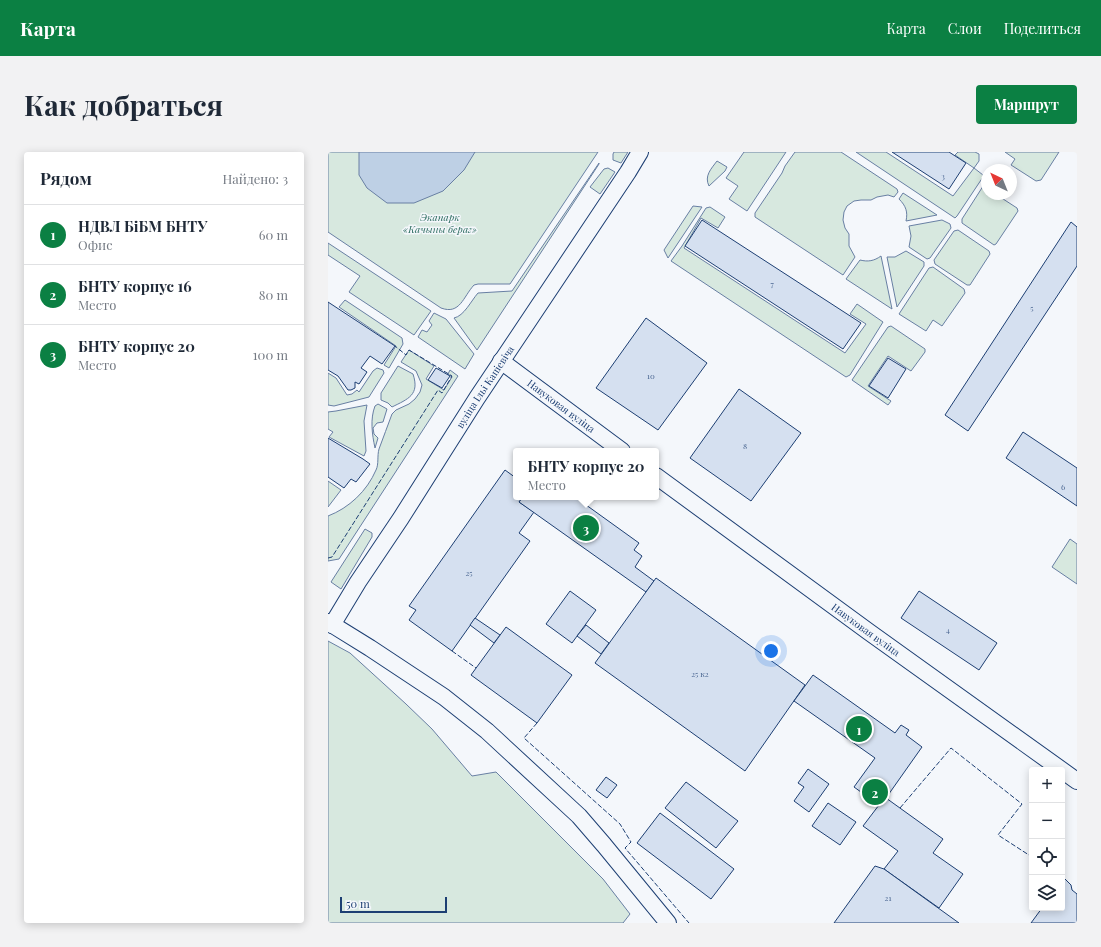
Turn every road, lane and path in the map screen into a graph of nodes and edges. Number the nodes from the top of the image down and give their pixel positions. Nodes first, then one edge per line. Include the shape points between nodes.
1 (640, 152) edge
2 (501, 361) junction
3 (618, 448) edge
4 (659, 478) edge
5 (330, 623) edge
6 (1077, 781) edge
7 (668, 923) edge

1 - 2 street, вуліца Ільі Капіевіча
2 - 3 street, Навуковая вуліца
2 - 5 street, вуліца Ільі Капіевіча via 401,518
4 - 6 street, Навуковая вуліца
5 - 7 street via 444,697 492,736 579,816

